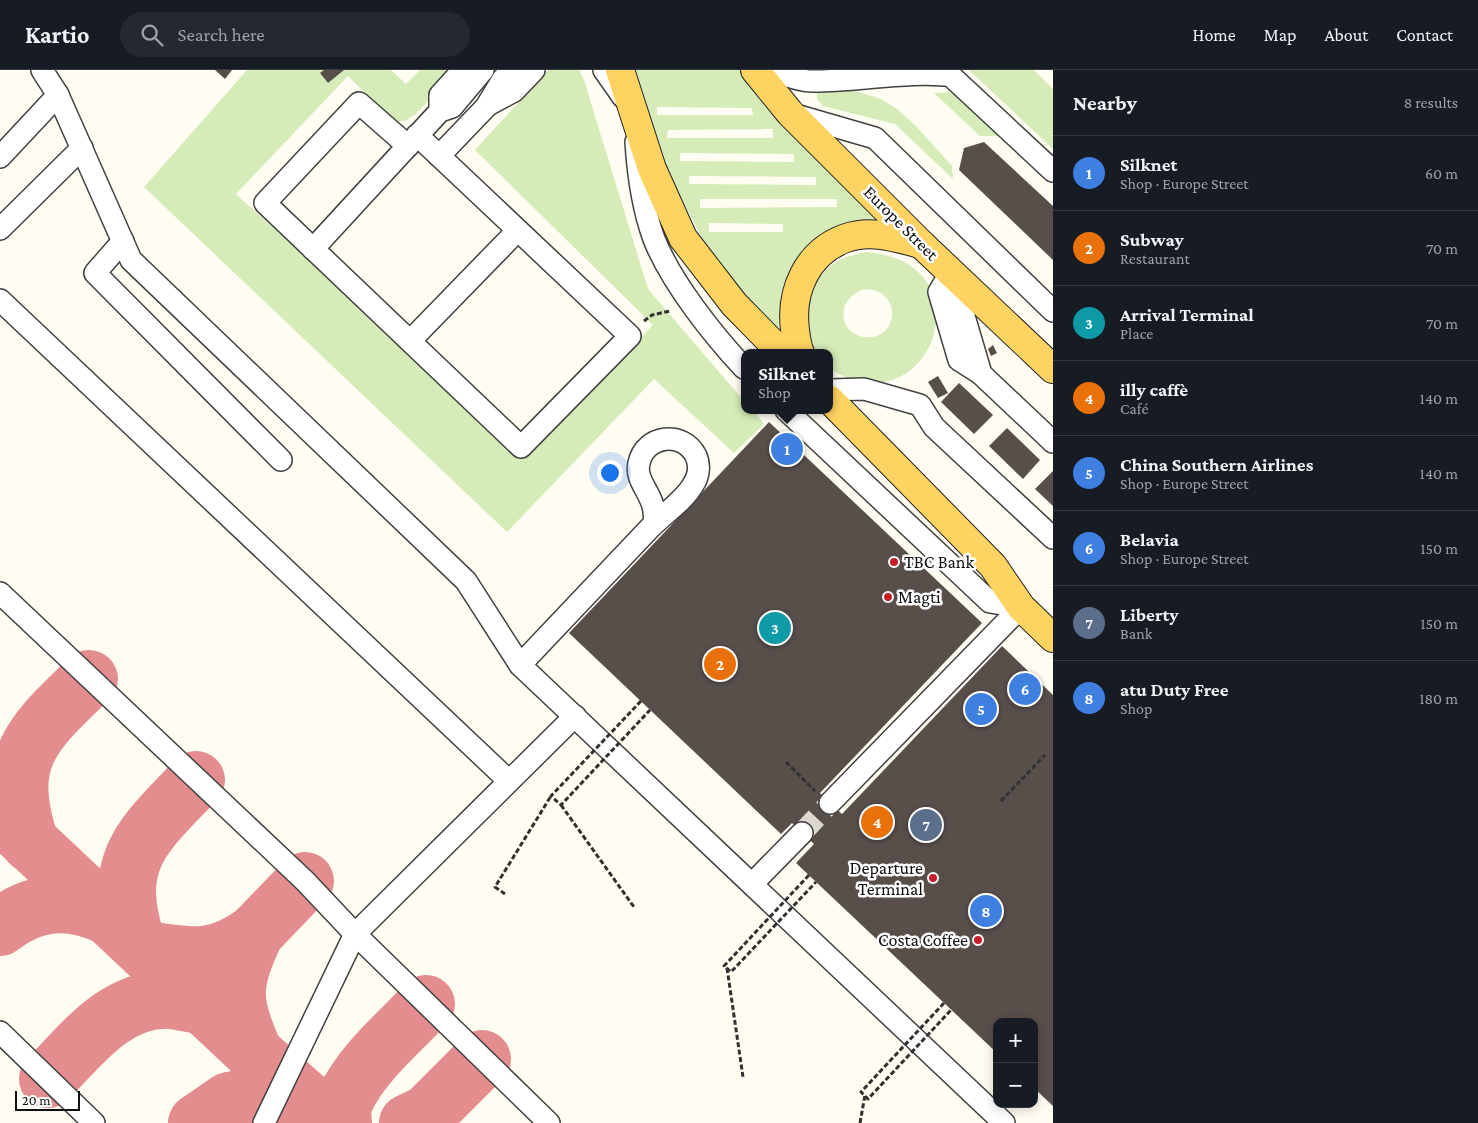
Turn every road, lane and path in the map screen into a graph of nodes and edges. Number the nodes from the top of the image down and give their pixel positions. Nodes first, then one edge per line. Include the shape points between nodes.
1 (42, 70) edge
2 (463, 70) edge
3 (483, 70) edge
4 (512, 70) edge
5 (534, 70) edge
6 (604, 70) edge
7 (620, 70) edge
8 (755, 70) edge
9 (770, 70) edge
10 (58, 95) junction
11 (486, 106) junction
12 (440, 111) junction
13 (633, 111) junction
14 (790, 113) junction
15 (413, 140) junction
16 (82, 148) junction
17 (439, 156) junction
18 (0, 157) edge
19 (1053, 172) edge
20 (0, 229) edge
21 (517, 231) junction
22 (123, 241) junction
23 (921, 244) junction
24 (313, 249) junction
25 (950, 272) junction
26 (0, 300) edge
27 (671, 311) dead end
28 (1053, 311) edge
29 (630, 336) junction
30 (410, 341) junction
31 (778, 349) edge
32 (799, 349) edge
33 (741, 365) edge
34 (1053, 369) edge
35 (833, 392) edge
36 (833, 403) edge
37 (790, 414) edge
38 (1053, 442) edge
39 (281, 460) dead end
40 (654, 523) dead end
41 (1053, 538) edge
42 (0, 593) edge
43 (1021, 607) junction
44 (1053, 638) edge
45 (520, 665) junction
46 (641, 702) dead end
47 (650, 710) dead end
48 (574, 716) junction
49 (1045, 755) dead end
50 (786, 762) dead end
51 (509, 781) junction
52 (551, 796) junction
53 (824, 798) joint
54 (1001, 801) dead end
55 (561, 805) junction
56 (802, 833) tunnel mouth
57 (809, 875) dead end
58 (816, 882) dead end
59 (752, 884) junction
60 (505, 894) dead end
61 (634, 907) dead end
62 (355, 934) junction
63 (727, 968) junction
64 (944, 1003) dead end
65 (951, 1010) dead end
66 (0, 1032) edge
67 (743, 1077) dead end
68 (865, 1095) junction
69 (94, 1123) edge
70 (264, 1123) edge
71 (550, 1123) edge
72 (860, 1123) edge
73 (1004, 1123) edge

1 - 10 lane
2 - 12 lane via 440,95
3 - 12 lane via 452,107
4 - 11 lane via 502,79
5 - 11 lane via 514,91
6 - 13 lane
7 - 13 main road
8 - 14 main road, Europe Street
9 - 19 lane via 810,81 940,72 951,76
10 - 16 lane
10 - 18 lane
11 - 17 lane
12 - 15 lane
13 - 31 main road via 652,169 683,238 734,304
13 - 33 lane via 638,175 654,240 676,279
14 - 23 main road, Europe Street
14 - 28 lane via 875,138
15 - 17 lane
15 - 24 lane
15 - 24 lane via 359,103 265,203
16 - 20 lane
16 - 22 lane
17 - 21 lane
21 - 29 lane
21 - 30 lane
22 - 39 lane via 95,274
22 - 45 lane via 131,260 466,582
23 - 25 main road, Europe Street
23 - 32 main road via 870,234 847,238 821,251 805,271 795,296 794,319
24 - 30 lane
25 - 34 main road, Europe Street
25 - 38 lane via 981,374
26 - 51 lane
27 - 29 path via 652,315
29 - 30 lane via 521,447
35 - 41 lane via 895,409 934,427
36 - 43 main road via 993,566
37 - 43 lane via 990,602
40 - 45 lane
42 - 62 lane via 305,881
43 - 44 main road
43 - 53 lane
45 - 48 lane
46 - 52 path, bridge
47 - 55 path, bridge
48 - 51 lane
48 - 59 lane
49 - 54 path
50 - 53 path
51 - 62 lane
52 - 55 path, bridge
52 - 60 path via 495,887
55 - 61 path
56 - 59 lane
57 - 63 path, bridge via 724,966
58 - 63 path, bridge via 731,972
59 - 73 lane
62 - 70 lane
62 - 71 lane
63 - 67 path
64 - 68 path, bridge via 861,1092
65 - 68 path, bridge via 868,1099
66 - 69 lane
68 - 72 path

